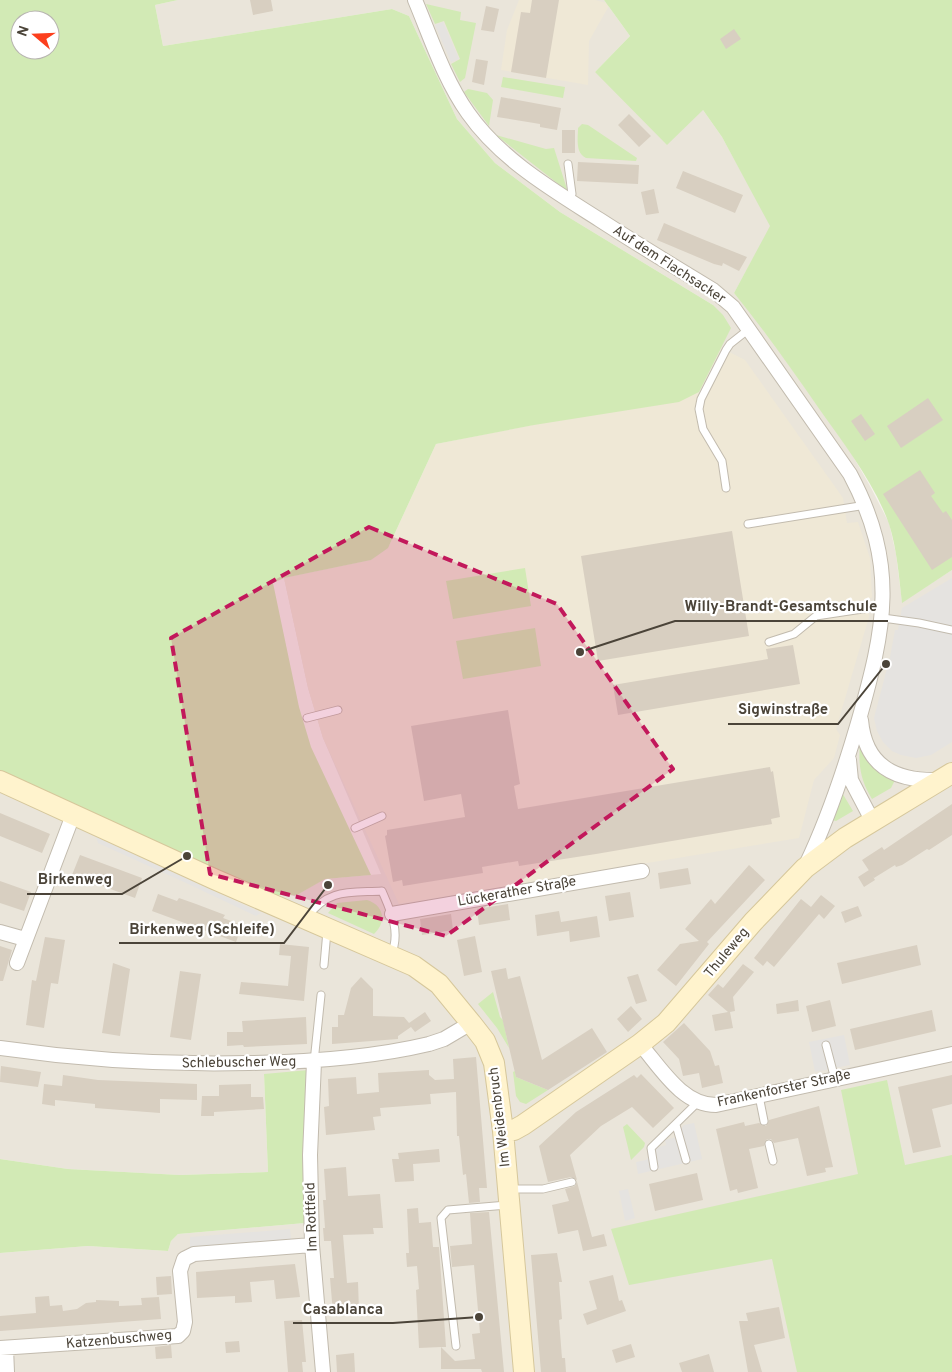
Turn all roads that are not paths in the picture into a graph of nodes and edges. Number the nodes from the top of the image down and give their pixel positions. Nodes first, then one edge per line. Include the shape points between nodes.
1 (415, 0) edge
2 (568, 164) dead end
3 (568, 200) junction
4 (750, 329) junction
5 (726, 488) dead end
6 (866, 505) junction
7 (748, 524) dead end
8 (883, 613) junction
9 (952, 630) edge
10 (769, 642) dead end
11 (338, 710) dead end
12 (860, 714) junction
13 (307, 718) dead end
14 (851, 749) junction
15 (946, 776) edge
16 (0, 781) edge
17 (73, 816) junction
18 (382, 816) dead end
19 (872, 822) junction
20 (355, 828) dead end
21 (805, 868) junction
22 (642, 871) dead end
23 (392, 914) junction
24 (306, 919) junction
25 (328, 929) junction
26 (0, 932) edge
27 (24, 939) junction
28 (391, 956) junction
29 (17, 963) dead end
30 (324, 965) dead end
31 (321, 995) dead end
32 (471, 1022) junction
33 (640, 1044) junction
34 (826, 1045) dead end
35 (0, 1048) edge
36 (952, 1054) edge
37 (314, 1062) junction
38 (834, 1079) junction
39 (759, 1096) junction
40 (697, 1102) junction
41 (764, 1121) dead end
42 (676, 1125) junction
43 (503, 1131) junction
44 (769, 1144) dead end
45 (686, 1160) dead end
46 (773, 1161) dead end
47 (654, 1168) dead end
48 (572, 1182) dead end
49 (509, 1197) junction
50 (312, 1245) junction
51 (456, 1346) dead end
52 (3, 1348) edge
53 (7, 1372) edge
54 (323, 1372) edge
55 (524, 1372) edge

1 - 3 street, Auf dem Flachsacker via 450,83 468,114 503,154
2 - 3 lane via 572,194
3 - 4 street, Auf dem Flachsacker via 713,290 733,307
4 - 5 lane via 726,350 698,409 703,429 722,462
4 - 6 street, Auf dem Flachsacker via 850,474
6 - 7 lane
6 - 8 street, Auf dem Flachsacker via 880,556
8 - 9 lane
8 - 10 lane via 869,608 816,616 794,634
8 - 12 street, Auf dem Flachsacker via 873,669
11 - 13 lane
12 - 14 street, Auf dem Flachsacker
12 - 15 street, Auf dem Flachsacker via 867,748 878,762 901,776 920,781
14 - 19 street, Auf dem Flachsacker via 851,780
14 - 21 street, Auf dem Flachsacker via 826,822
15 - 19 street, Thuleweg
16 - 17 street, Im Weidenbruch
17 - 24 street, Im Weidenbruch
17 - 27 street
18 - 20 lane
19 - 21 street, Thuleweg
21 - 33 street, Thuleweg via 753,922 677,1011
22 - 23 street, Lückerather Straße
23 - 24 lane via 382,891 334,894 321,901
23 - 28 lane via 396,940
24 - 25 street, Im Weidenbruch
25 - 28 street, Im Weidenbruch
25 - 30 lane
26 - 27 street
27 - 29 street
28 - 32 street, Im Weidenbruch via 430,976
31 - 37 lane
32 - 37 street, Schlebuscher Weg via 444,1039 429,1044
32 - 43 street, Im Weidenbruch via 491,1053
33 - 40 street, Frankenforster Straße via 681,1091
33 - 43 street, Thuleweg via 523,1125
34 - 38 lane
35 - 37 street, Schlebuscher Weg via 99,1061 173,1064
36 - 38 street, Frankenforster Straße
37 - 50 street, Im Rottfeld via 310,1155
38 - 39 street, Frankenforster Straße
39 - 40 street, Frankenforster Straße via 716,1105
39 - 41 lane
40 - 42 lane
42 - 45 lane
42 - 47 lane via 652,1148
43 - 49 street, Im Weidenbruch
44 - 46 lane
48 - 49 lane
49 - 51 lane via 448,1210 441,1218
49 - 55 street, Im Weidenbruch
50 - 52 street, Katzenbuschweg via 194,1254 184,1259 180,1270 185,1322 178,1336
50 - 54 street, Im Rottfeld
52 - 53 street

